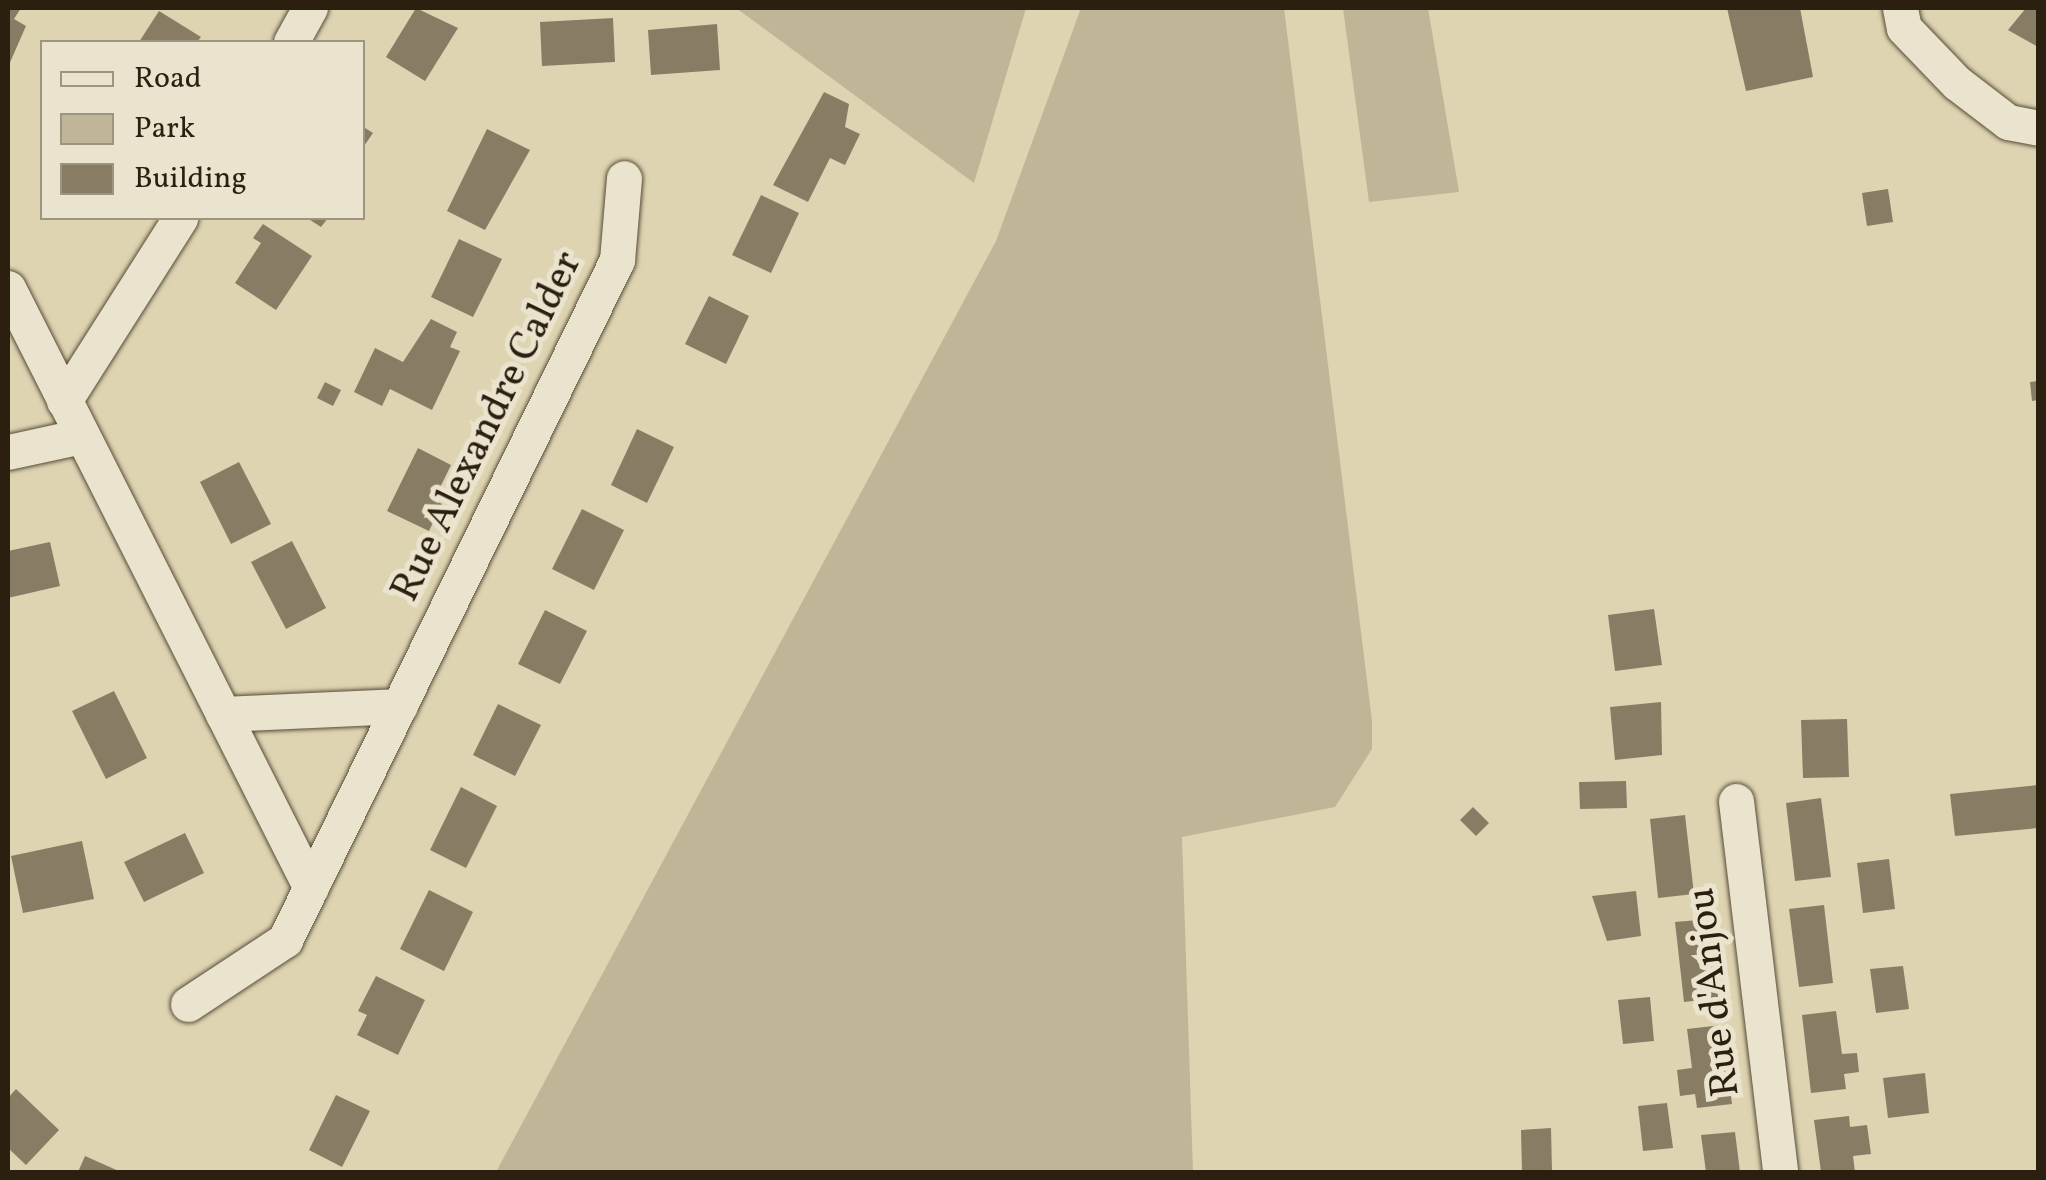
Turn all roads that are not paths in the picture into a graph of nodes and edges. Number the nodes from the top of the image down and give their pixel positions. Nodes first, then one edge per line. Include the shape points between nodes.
1 (310, 8) edge
2 (1900, 8) edge
3 (292, 40) edge
4 (2038, 128) edge
5 (624, 178) dead end
6 (179, 220) edge
7 (8, 288) edge
8 (64, 401) junction
9 (82, 436) junction
10 (8, 452) edge
11 (400, 706) junction
12 (223, 714) junction
13 (1736, 801) dead end
14 (312, 888) junction
15 (188, 1004) dead end
16 (1780, 1172) edge

1 - 3 street
2 - 4 street via 1904,28 1957,83 2008,122
5 - 11 street, Rue Alexandre Calder via 617,260
6 - 8 street
7 - 8 street
8 - 9 street
9 - 10 street
9 - 12 street
11 - 12 street
11 - 14 street, Rue Alexandre Calder
12 - 14 street
13 - 16 street, Rue d'Anjou
14 - 15 street, Rue Alexandre Calder via 285,940

